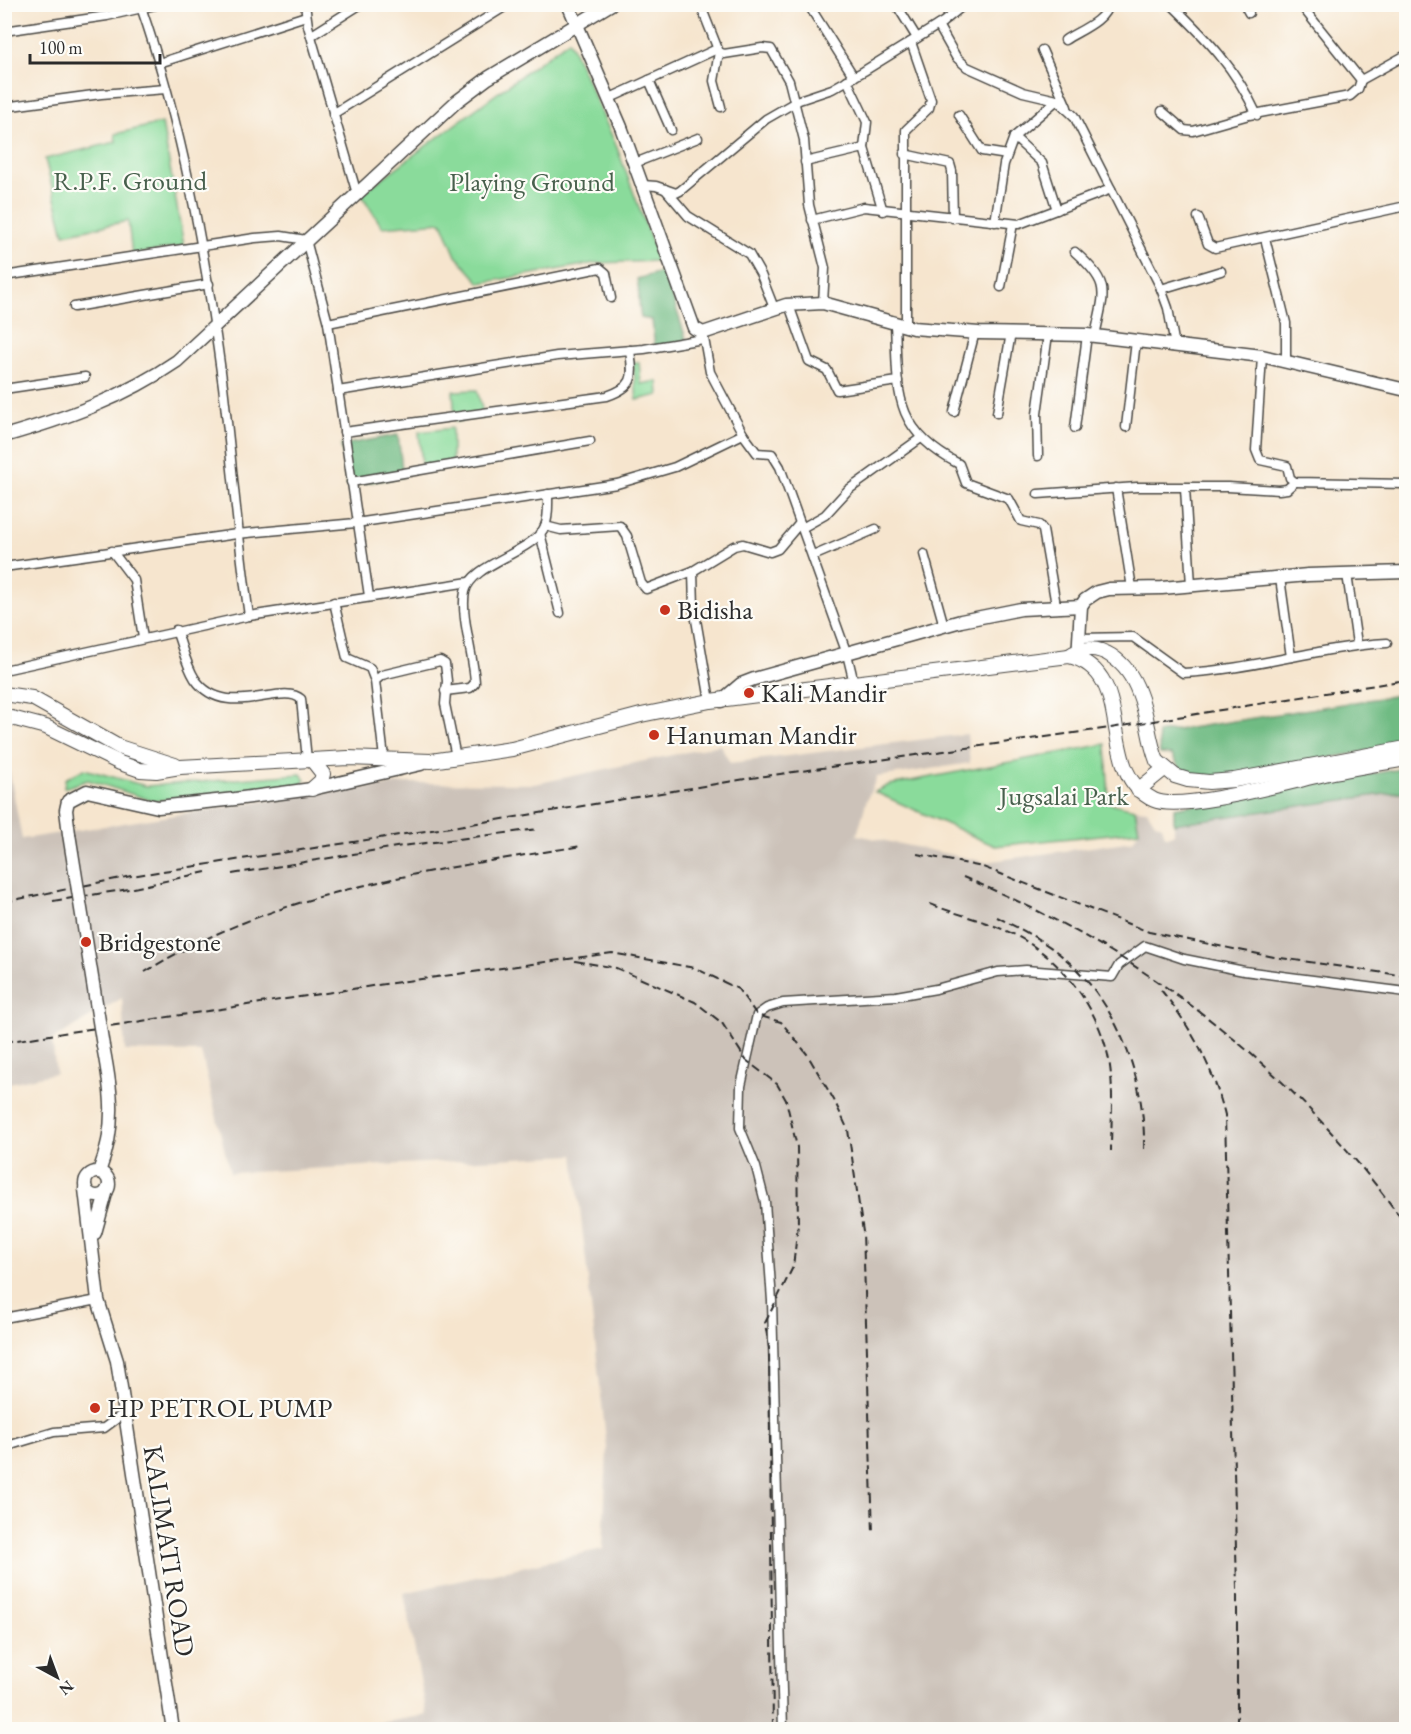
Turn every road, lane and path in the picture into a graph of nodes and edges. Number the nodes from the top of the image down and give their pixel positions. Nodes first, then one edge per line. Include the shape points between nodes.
1 (160, 4) edge
2 (305, 4) edge
3 (361, 4) edge
4 (509, 4) edge
5 (567, 4) edge
6 (611, 4) edge
7 (700, 4) edge
8 (808, 4) edge
9 (896, 4) edge
10 (965, 4) edge
11 (1108, 4) edge
12 (1171, 4) edge
13 (1244, 4) edge
14 (1300, 4) edge
15 (141, 7) edge
16 (1249, 13) dead end
17 (306, 16) junction
18 (938, 25) junction
19 (576, 27) junction
20 (4, 31) edge
21 (312, 35) junction
22 (914, 40) junction
23 (1065, 40) dead end
24 (1042, 50) dead end
25 (718, 51) junction
26 (1407, 55) edge
27 (159, 63) junction
28 (850, 79) junction
29 (649, 80) junction
30 (1361, 80) junction
31 (166, 89) junction
32 (608, 99) junction
33 (1057, 100) junction
34 (795, 102) junction
35 (5, 104) edge
36 (721, 107) dead end
37 (1068, 108) junction
38 (1162, 111) dead end
39 (333, 114) junction
40 (959, 115) dead end
41 (1257, 115) junction
42 (671, 130) dead end
43 (1014, 137) junction
44 (698, 138) dead end
45 (864, 148) junction
46 (904, 154) junction
47 (1007, 155) junction
48 (805, 162) junction
49 (635, 163) junction
50 (643, 185) junction
51 (664, 188) junction
52 (1111, 189) junction
53 (357, 194) junction
54 (1407, 206) edge
55 (1057, 210) junction
56 (884, 211) junction
57 (907, 212) junction
58 (1198, 217) dead end
59 (953, 218) junction
60 (813, 220) junction
61 (995, 222) junction
62 (1013, 224) junction
63 (1265, 238) junction
64 (306, 240) junction
65 (201, 246) junction
66 (1075, 252) dead end
67 (1221, 271) dead end
68 (4, 276) edge
69 (209, 284) junction
70 (1001, 287) dead end
71 (1161, 289) junction
72 (612, 298) dead end
73 (824, 303) junction
74 (789, 305) junction
75 (74, 307) dead end
76 (774, 308) junction
77 (328, 323) junction
78 (900, 324) junction
79 (214, 325) junction
80 (975, 332) junction
81 (1011, 333) junction
82 (1048, 334) junction
83 (703, 336) junction
84 (1091, 336) junction
85 (1136, 341) junction
86 (1175, 346) junction
87 (630, 350) junction
88 (1262, 356) junction
89 (1287, 362) junction
90 (86, 377) dead end
91 (898, 381) junction
92 (4, 388) edge
93 (1407, 390) edge
94 (338, 391) junction
95 (954, 412) dead end
96 (997, 413) dead end
97 (1075, 428) dead end
98 (1126, 428) dead end
99 (344, 432) junction
100 (743, 434) junction
101 (4, 436) edge
102 (921, 438) junction
103 (590, 441) dead end
104 (1038, 456) dead end
105 (351, 482) junction
106 (1295, 483) junction
107 (1407, 484) edge
108 (1116, 488) junction
109 (1185, 488) junction
110 (548, 494) junction
111 (1038, 495) dead end
112 (356, 523) junction
113 (801, 526) junction
114 (543, 529) junction
115 (876, 529) dead end
116 (237, 534) junction
117 (112, 551) junction
118 (924, 554) dead end
119 (813, 556) junction
120 (4, 567) edge
121 (693, 571) junction
122 (1407, 572) edge
123 (1347, 574) junction
124 (1280, 578) junction
125 (469, 582) junction
126 (1191, 585) junction
127 (1132, 588) junction
128 (369, 596) junction
129 (334, 602) junction
130 (1056, 605) junction
131 (1081, 606) junction
132 (560, 614) dead end
133 (249, 616) junction
134 (944, 626) junction
135 (176, 630) junction
136 (143, 638) junction
137 (1387, 643) dead end
138 (1357, 645) junction
139 (1076, 650) junction
140 (847, 654) junction
141 (1291, 657) junction
142 (4, 670) edge
143 (375, 681) junction
144 (854, 683) junction
145 (5, 690) edge
146 (445, 691) junction
147 (715, 701) junction
148 (4, 716) edge
149 (1407, 748) edge
150 (456, 757) junction
151 (384, 758) junction
152 (1407, 759) edge
153 (310, 760) junction
154 (431, 761) junction
155 (180, 767) junction
156 (1164, 769) junction
157 (312, 789) junction
158 (1138, 790) junction
159 (1407, 992) edge
160 (99, 1172) junction
161 (85, 1189) junction
162 (107, 1190) junction
163 (93, 1240) junction
164 (98, 1300) junction
165 (4, 1318) edge
166 (123, 1414) junction
167 (4, 1449) edge
168 (173, 1730) edge
169 (783, 1730) edge

1 - 15 street
2 - 17 street
3 - 21 street
4 - 39 street
5 - 19 street
6 - 19 street
7 - 25 street
8 - 28 street
9 - 22 street
10 - 18 street
11 - 23 street via 1106,13
12 - 41 street via 1217,48 1243,83
13 - 16 street
14 - 30 street
15 - 20 street
15 - 27 street
17 - 21 street
17 - 27 street
18 - 22 street
18 - 33 street via 956,57 968,67 1023,92
19 - 32 street
19 - 53 street via 488,78 456,102
21 - 39 street
22 - 28 street
22 - 46 street via 931,105 906,130
24 - 37 street
25 - 29 street
25 - 34 street via 724,54 771,49 789,81
25 - 36 street via 714,81
26 - 30 street
27 - 31 street
28 - 34 street
28 - 45 street via 867,122
29 - 32 street
29 - 42 street
30 - 41 street via 1350,96
31 - 35 street
31 - 65 street
32 - 49 street
33 - 37 street
33 - 43 street
34 - 48 street
34 - 51 street via 766,119 680,191
37 - 52 street
38 - 41 street via 1188,132
39 - 53 street
40 - 47 street via 982,151
43 - 47 street
43 - 55 street via 1042,162
44 - 49 street
45 - 48 street
45 - 56 street
46 - 57 street
46 - 59 street via 950,164
47 - 61 street
48 - 60 street
49 - 50 street
50 - 51 street
50 - 83 street via 694,328
51 - 76 street via 688,216 749,254
52 - 55 street
52 - 71 street
53 - 64 street
54 - 63 street
55 - 62 street
56 - 57 street
56 - 60 street via 864,207
57 - 59 street
57 - 78 street
58 - 63 street via 1212,247
59 - 61 street
60 - 73 street via 825,268
61 - 62 street
62 - 70 street
63 - 89 street via 1286,323
64 - 65 street via 281,236
64 - 77 street
64 - 79 street
65 - 68 street
65 - 69 street
66 - 84 street via 1101,279 1102,297
67 - 71 street
69 - 75 street
69 - 79 street
71 - 86 street
72 - 77 street via 606,273 600,268
73 - 74 street
73 - 78 street
74 - 76 street
74 - 91 street via 809,361 826,370 837,390
76 - 83 street
77 - 94 street
78 - 80 street
78 - 91 street
79 - 101 street via 177,361 144,384 105,403
79 - 116 street
80 - 81 street
80 - 95 street
81 - 82 street
81 - 96 street
82 - 84 street
82 - 104 street via 1037,414
83 - 87 street
83 - 100 street via 710,372
84 - 85 street
84 - 97 street
85 - 86 street
85 - 98 street
86 - 88 street
87 - 94 street via 556,356
87 - 99 street via 629,384 607,396
88 - 89 street
88 - 106 street via 1256,455 1264,462 1287,466
89 - 93 street
90 - 92 street
91 - 102 street via 903,410
94 - 99 street
99 - 105 street
100 - 110 street via 645,477
100 - 113 street via 757,453 768,453 776,459
102 - 113 street via 848,490 825,515
102 - 130 street via 936,452 959,464 966,483 1005,497 1021,521 1039,525
103 - 105 street
105 - 112 street
106 - 107 street
106 - 109 street via 1279,490
108 - 109 street
108 - 111 street
108 - 127 street
109 - 126 street
110 - 112 street
110 - 114 street
112 - 116 street
112 - 128 street
113 - 119 street
113 - 121 street via 778,549 770,552 743,544 734,546
114 - 121 street via 620,526 627,536 640,583 646,589
114 - 125 street
114 - 132 street
115 - 119 street
116 - 117 street
116 - 133 street
117 - 120 street
117 - 136 street via 134,579
118 - 134 street
119 - 140 street
121 - 147 street via 694,608
122 - 123 street
123 - 124 street
123 - 138 street
124 - 126 street
124 - 141 street
125 - 128 street
125 - 146 street via 465,603 475,683 470,688
126 - 127 street
127 - 131 street via 1097,592
128 - 129 street
129 - 133 street
129 - 143 street via 347,658 370,668
130 - 131 street
130 - 134 street
131 - 139 street
133 - 135 street
134 - 140 street
135 - 136 street
135 - 153 street via 196,680 219,697 256,699 290,694 301,699
136 - 142 street
137 - 138 street
138 - 141 street
139 - 141 street via 1133,637 1183,673
139 - 144 main road
139 - 156 main road via 1101,649 1129,675 1139,692 1153,751
139 - 158 main road via 1106,688 1114,709 1124,771
140 - 144 street
140 - 147 street via 741,684
143 - 146 street via 382,675 440,661 445,664
143 - 151 street
144 - 147 main road
145 - 155 main road via 54,708 136,754
146 - 150 street
147 - 150 main road via 641,715 512,749
148 - 155 main road via 46,728 140,770
149 - 156 main road via 1226,780 1188,780
150 - 154 main road
151 - 153 main road
151 - 154 main road
152 - 158 main road via 1185,802 1161,803
153 - 155 main road
153 - 157 main road via 323,774
154 - 157 street
156 - 158 main road
157 - 160 street, bridge via 158,807 87,791 68,801 69,834 113,1108 111,1134
159 - 169 street via 1244,971 1145,946 1119,964 1112,977 1026,970 998,972 896,996 783,1004 757,1015 741,1086 740,1128 765,1202 772,1290
160 - 161 street via 86,1177
160 - 162 street via 108,1179
161 - 162 street via 94,1196
161 - 163 street, KALIMATI ROAD
162 - 163 street, KALIMATI ROAD
163 - 164 street, KALIMATI ROAD
164 - 165 street
164 - 166 street, KALIMATI ROAD via 117,1361
166 - 167 street via 104,1428 54,1432
166 - 168 street, KALIMATI ROAD

